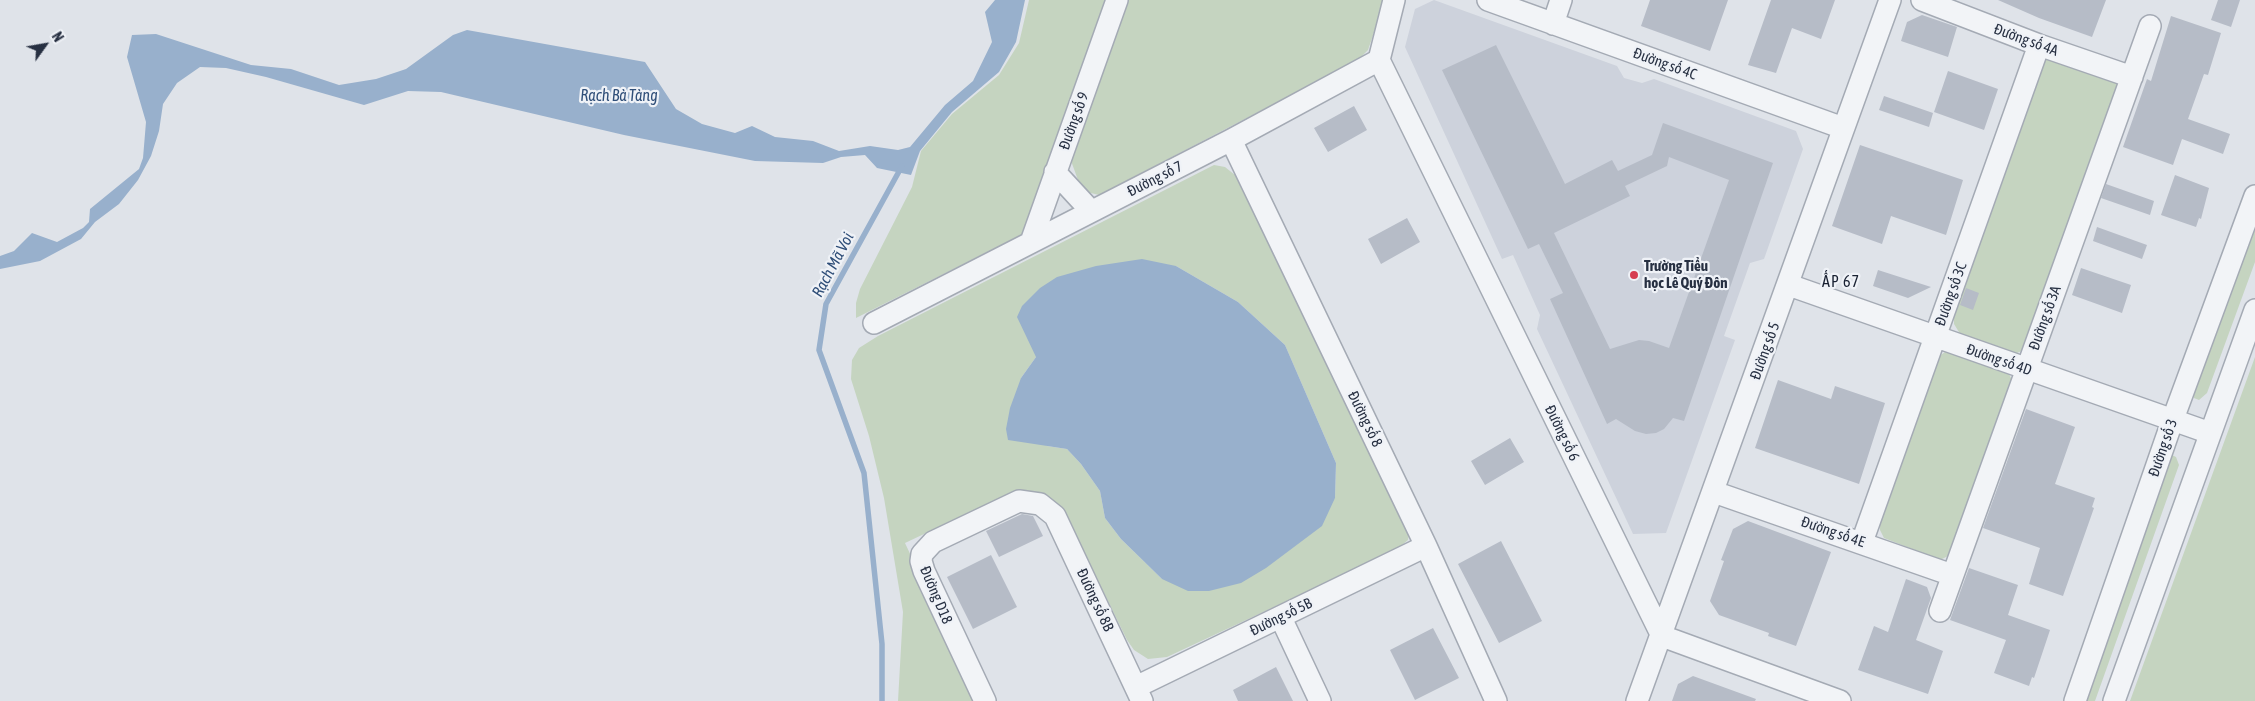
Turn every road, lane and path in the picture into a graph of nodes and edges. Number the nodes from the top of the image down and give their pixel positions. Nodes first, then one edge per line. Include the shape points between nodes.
1 (1117, 0) edge
2 (1394, 0) edge
3 (1488, 0) edge
4 (1561, 0) edge
5 (1890, 0) edge
6 (1922, 0) edge
7 (1552, 24) junction
8 (2150, 26) dead end
9 (2039, 45) junction
10 (1378, 60) junction
11 (2132, 77) junction
12 (1843, 128) junction
13 (1230, 140) junction
14 (1055, 172) junction
15 (2255, 196) edge
16 (1091, 211) junction
17 (1031, 242) junction
18 (1789, 285) junction
19 (2255, 310) edge
20 (874, 323) dead end
21 (1935, 337) junction
22 (2026, 369) junction
23 (2173, 419) junction
24 (2210, 433) junction
25 (1714, 492) junction
26 (1040, 504) joint
27 (1862, 542) junction
28 (1426, 546) junction
29 (1952, 575) junction
30 (1940, 610) dead end
31 (1281, 618) junction
32 (1662, 636) junction
33 (1139, 694) edge
34 (985, 701) edge
35 (1320, 701) edge
36 (1496, 701) edge
37 (1637, 701) edge
38 (1840, 701) edge
39 (2075, 701) edge
40 (2114, 701) edge

1 - 14 street, Đường số 9
2 - 10 street
3 - 7 street, Đường số 4C
4 - 7 street
5 - 12 street, Đường số 5
6 - 9 street, Đường số 4A
7 - 12 street, Đường số 4C
8 - 11 street, Đường số 3A
9 - 11 street, Đường số 4A
9 - 21 street, Đường số 3C
10 - 13 street, Đường số 7
10 - 32 street, Đường số 6
11 - 22 street, Đường số 3A
12 - 18 street, Đường số 5
13 - 16 street, Đường số 7
13 - 28 street, Đường số 8
14 - 16 street
14 - 17 street, Đường số 9
15 - 23 street, Đường số 3
16 - 17 street, Đường số 7
17 - 20 street, Đường số 7
18 - 21 street, Đường số 4D
18 - 25 street, Đường số 5
19 - 24 street
21 - 22 street, Đường số 4D
21 - 27 street, Đường số 3C
22 - 23 street, Đường số 4D
22 - 29 street, Đường số 3A
23 - 24 street, Đường số 4D
23 - 39 street, Đường số 3
24 - 40 street
25 - 27 street, Đường số 4E
25 - 32 street, Đường số 5
26 - 33 street, Đường số 8B via 1055,516
26 - 34 street, Đường D18 via 1019,501 1009,504 933,542 922,554 924,571
27 - 29 street, Đường số 4E
28 - 31 street, Đường số 5B
28 - 36 street, Đường số 8
29 - 30 street, Đường số 3A
31 - 33 street, Đường số 5B
31 - 35 street
32 - 37 street, Đường số 5
32 - 38 street

